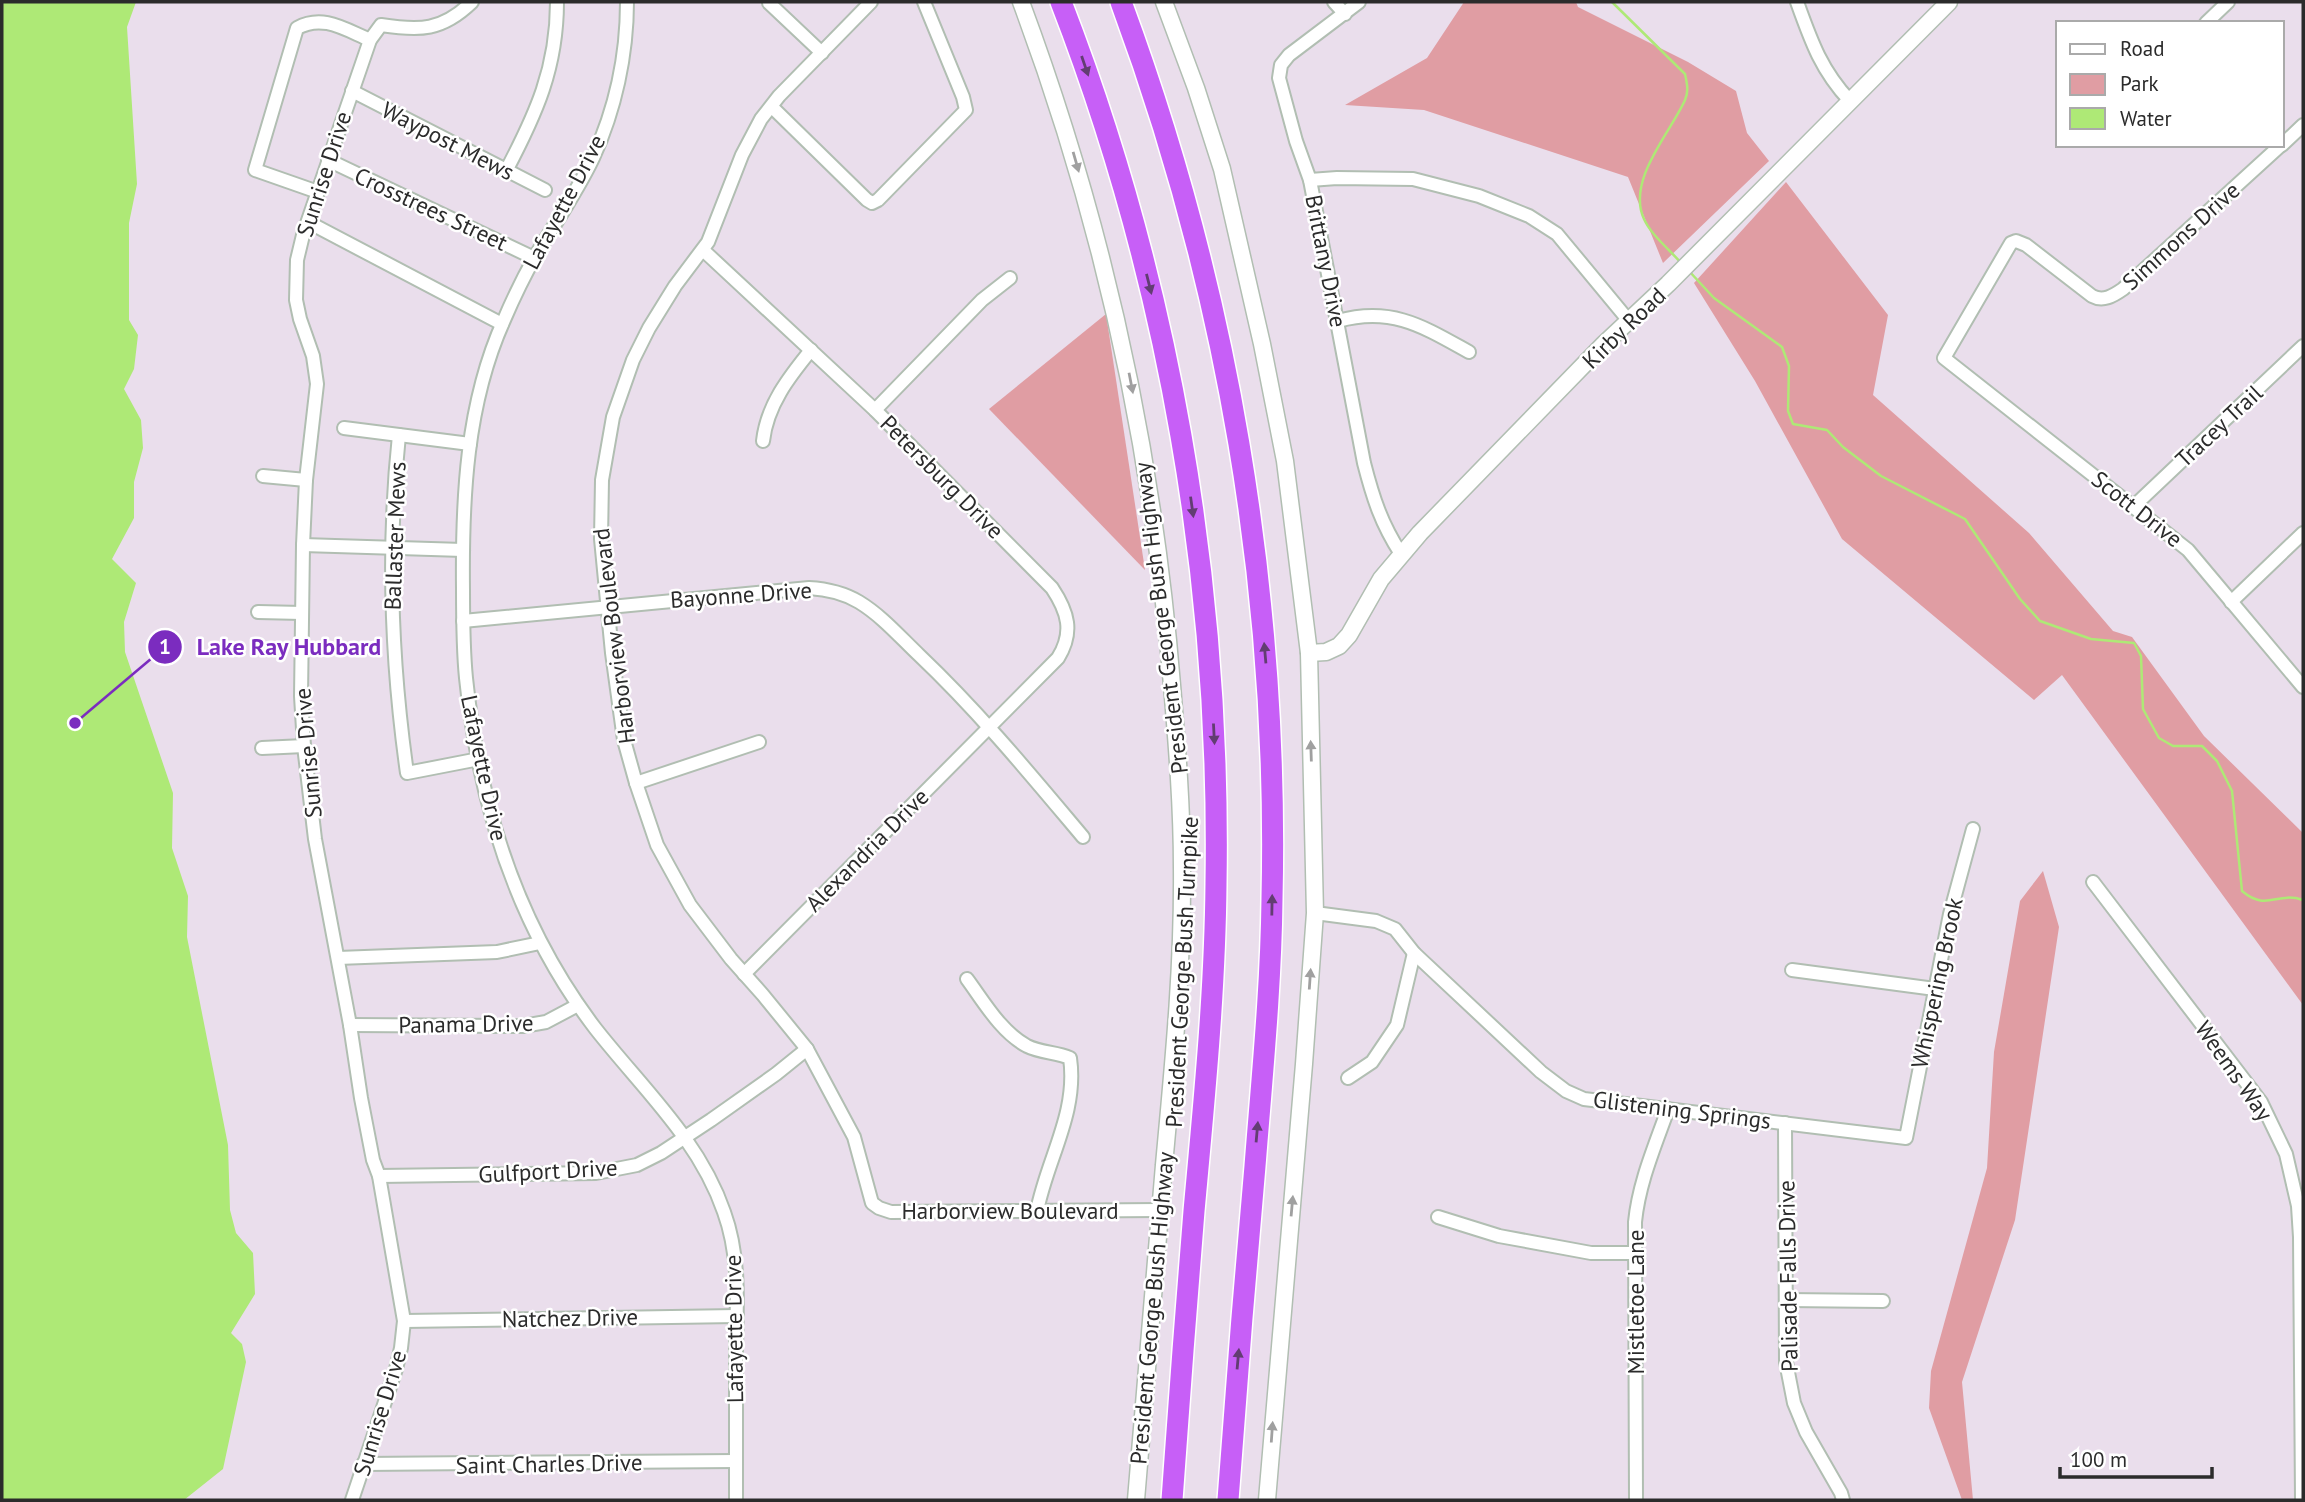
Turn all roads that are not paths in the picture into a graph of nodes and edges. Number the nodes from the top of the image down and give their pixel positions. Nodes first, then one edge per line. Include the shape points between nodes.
1 (472, 2) edge
2 (557, 2) edge
3 (627, 2) edge
4 (769, 2) edge
5 (871, 2) edge
6 (924, 2) edge
7 (1021, 2) edge
8 (1061, 2) edge
9 (1121, 2) edge
10 (1164, 2) edge
11 (1334, 2) edge
12 (1359, 2) edge
13 (1797, 2) edge
14 (1949, 2) edge
15 (2228, 2) edge
16 (1345, 13) junction
17 (2208, 21) edge
18 (370, 40) junction
19 (822, 52) junction
20 (352, 91) junction
21 (1850, 101) junction
22 (772, 107) junction
23 (2303, 125) edge
24 (2284, 143) edge
25 (2280, 147) edge
26 (328, 160) junction
27 (506, 170) junction
28 (1311, 180) junction
29 (544, 190) dead end
30 (318, 192) junction
31 (308, 222) junction
32 (703, 250) junction
33 (534, 258) junction
34 (1010, 278) dead end
35 (1338, 321) junction
36 (1629, 321) junction
37 (502, 324) junction
38 (2303, 346) edge
39 (811, 350) junction
40 (1469, 352) dead end
41 (1944, 358) joint
42 (875, 410) junction
43 (344, 428) dead end
44 (399, 435) junction
45 (763, 441) dead end
46 (470, 444) junction
47 (263, 476) dead end
48 (306, 480) junction
49 (2134, 506) junction
50 (2303, 533) edge
51 (303, 545) junction
52 (393, 548) junction
53 (463, 550) junction
54 (1401, 554) junction
55 (2231, 602) junction
56 (608, 608) junction
57 (258, 612) dead end
58 (302, 613) junction
59 (463, 621) junction
60 (1309, 653) junction
61 (2303, 687) edge
62 (990, 726) junction
63 (759, 742) dead end
64 (304, 746) junction
65 (262, 748) dead end
66 (479, 759) junction
67 (636, 783) junction
68 (1973, 829) dead end
69 (1083, 837) dead end
70 (2093, 881) dead end
71 (1315, 912) junction
72 (540, 943) junction
73 (1414, 953) junction
74 (338, 958) junction
75 (1793, 970) dead end
76 (744, 974) junction
77 (967, 979) dead end
78 (1935, 989) junction
79 (578, 1005) junction
80 (350, 1025) junction
81 (807, 1049) junction
82 (1348, 1078) dead end
83 (1668, 1109) junction
84 (1785, 1122) junction
85 (684, 1137) junction
86 (1906, 1138) joint
87 (379, 1176) junction
88 (1160, 1210) junction
89 (1037, 1211) junction
90 (1438, 1217) dead end
91 (1635, 1253) junction
92 (1786, 1300) junction
93 (1883, 1301) dead end
94 (737, 1316) junction
95 (404, 1321) junction
96 (2302, 1376) edge
97 (736, 1461) junction
98 (363, 1464) junction
99 (1137, 1480) junction
100 (1266, 1498) edge
101 (352, 1500) edge
102 (736, 1500) edge
103 (1136, 1500) edge
104 (1144, 1500) edge
105 (1172, 1500) edge
106 (1228, 1500) edge
107 (1636, 1500) edge
108 (1843, 1500) edge
109 (2302, 1500) edge

1 - 18 street via 450,20 418,29 381,25
2 - 27 street via 552,63
3 - 33 street, Lafayette Drive via 622,63 601,137 571,199
4 - 19 street
5 - 19 street, Harborview Boulevard
6 - 22 street via 966,110 872,203
7 -> 88 main road, President George Bush Highway via 1074,155 1107,273 1136,411 1168,635 1181,792 1182,883 1180,974
8 -> 105 highway, President George Bush Turnpike via 1123,186 1160,330 1193,511 1210,671 1217,807 1214,954
106 -> 9 highway via 1270,969 1273,821 1267,673 1246,489 1215,319 1175,164
10 - 60 main road via 1222,170 1262,344 1285,461
11 - 16 street
12 - 16 street, Brittany Drive
13 - 21 street via 1819,62
14 - 21 main road, Kirby Road
15 - 17 street
16 - 28 street, Brittany Drive via 1281,65 1279,78
18 - 20 street, Sunrise Drive
18 - 30 street via 322,20 296,28 255,170
19 - 22 street, Harborview Boulevard
20 - 26 street, Sunrise Drive
20 - 27 street, Waypost Mews
21 - 36 main road, Kirby Road
22 - 32 street, Harborview Boulevard via 752,135
23 - 24 street, Simmons Drive
25 - 41 street, Simmons Drive via 2108,298 2097,299 2021,242 2011,243
26 - 30 street, Sunrise Drive
26 - 33 street, Crosstrees Street
27 - 29 street, Waypost Mews
28 - 35 street, Brittany Drive
28 - 36 street via 1413,179 1479,196 1529,216 1557,234
30 - 31 street, Sunrise Drive
31 - 37 street
31 - 48 street, Sunrise Drive via 295,280 317,384
32 - 39 street, Petersburg Drive
32 - 56 street, Harborview Boulevard via 649,328 613,417 601,509
33 - 37 street, Lafayette Drive
34 - 42 street
35 - 40 street via 1369,315 1401,318
35 - 54 street, Brittany Drive via 1371,494 1384,528
36 - 54 main road, Kirby Road
37 - 46 street, Lafayette Drive
38 - 49 street, Tracey Trail
39 - 42 street, Petersburg Drive
39 - 45 street via 777,398
41 - 49 street, Scott Drive
42 - 62 street, Petersburg Drive via 1061,602 1068,628 1066,645
43 - 44 street
44 - 46 street
44 - 52 street, Ballaster Mews
46 - 53 street, Lafayette Drive
47 - 48 street
48 - 51 street, Sunrise Drive
49 - 55 street, Scott Drive via 2188,550
50 - 55 street
51 - 52 street
51 - 58 street, Sunrise Drive
52 - 53 street
52 - 66 street, Ballaster Mews via 393,650 407,773
53 - 59 street, Lafayette Drive
54 - 60 main road, Kirby Road via 1339,646
55 - 61 street, Scott Drive
56 - 59 street, Bayonne Drive
56 - 62 street, Bayonne Drive via 827,589 869,609
56 - 67 street, Harborview Boulevard via 624,740
57 - 58 street
58 - 64 street, Sunrise Drive
59 - 66 street, Lafayette Drive via 466,678
71 -> 60 main road
62 - 69 street, Bayonne Drive
62 - 76 street, Alexandria Drive
63 - 67 street
64 - 65 street
64 - 74 street, Sunrise Drive via 315,839
66 - 72 street, Lafayette Drive via 502,855
67 - 76 street, Harborview Boulevard via 657,845 675,880
68 - 78 street, Whispering Brook
70 - 96 street, Weems Way via 2261,1102 2277,1132 2298,1206
71 - 73 street, Glistening Springs via 1376,920 1395,929
100 -> 71 main road
72 - 74 street via 497,952
72 - 79 street, Lafayette Drive
73 - 82 street via 1397,1025 1372,1062
73 - 83 street, Glistening Springs via 1566,1091 1584,1098
74 - 80 street, Sunrise Drive
75 - 78 street
76 - 81 street, Harborview Boulevard
77 - 89 street via 1014,1037 1070,1058 1068,1116
78 - 86 street, Whispering Brook
79 - 80 street, Panama Drive via 546,1022 523,1026
79 - 85 street, Lafayette Drive
80 - 87 street, Sunrise Drive
81 - 85 street, Gulfport Drive
81 - 89 street, Harborview Boulevard via 854,1137 872,1203 891,1212
83 - 84 street, Glistening Springs
83 - 91 street, Mistletoe Lane via 1637,1198
84 - 86 street, Glistening Springs
84 - 92 street, Palisade Falls Drive
85 - 87 street, Gulfport Drive via 637,1165 617,1170
85 - 94 street, Lafayette Drive via 714,1187 730,1229
87 - 95 street, Sunrise Drive
88 - 89 street, Harborview Boulevard
88 - 99 main road, President George Bush Highway
90 - 91 street via 1499,1237 1591,1253
91 - 107 street, Mistletoe Lane
92 - 93 street
92 - 108 street, Palisade Falls Drive via 1786,1362 1794,1402
94 - 95 street, Natchez Drive
94 - 97 street, Lafayette Drive
95 - 98 street, Sunrise Drive via 396,1369
96 - 109 street, Weems Way
97 - 98 street, Saint Charles Drive
97 - 102 street, Lafayette Drive
98 - 101 street, Sunrise Drive
99 - 103 main road, President George Bush Highway
99 - 104 main road

